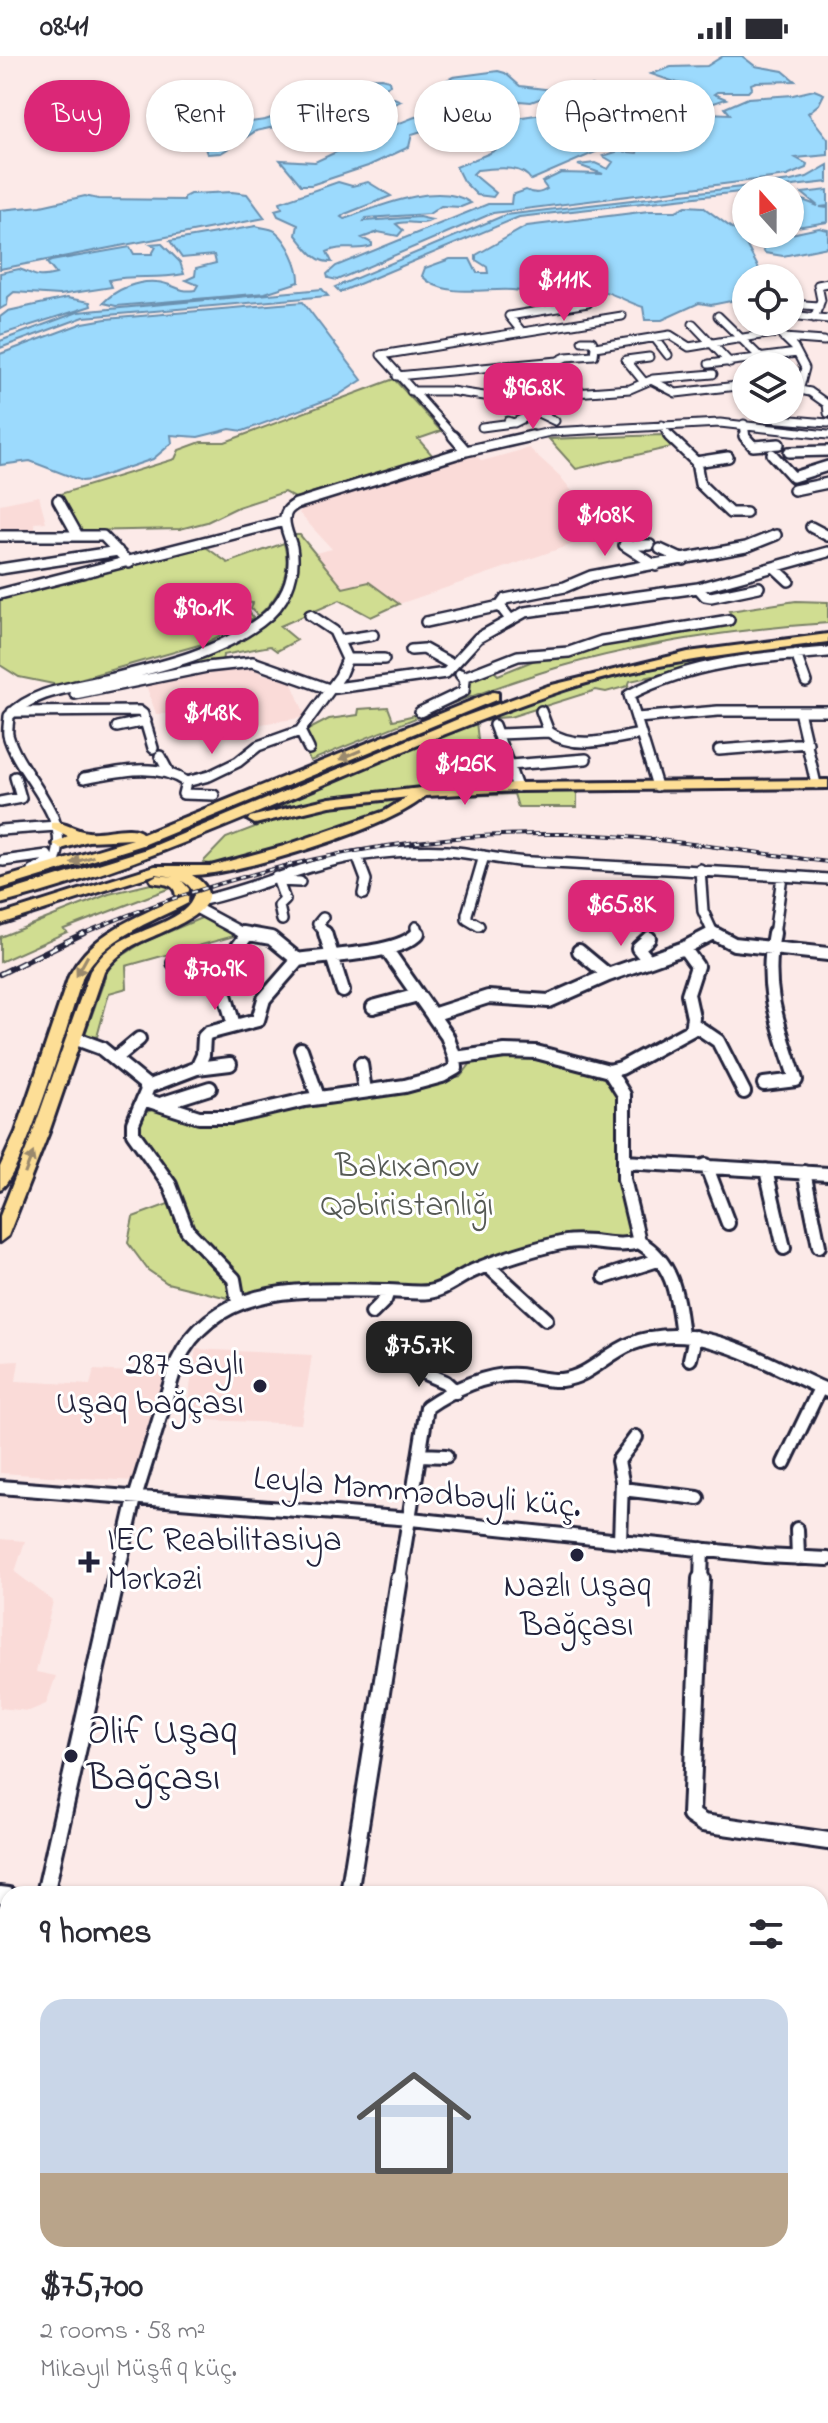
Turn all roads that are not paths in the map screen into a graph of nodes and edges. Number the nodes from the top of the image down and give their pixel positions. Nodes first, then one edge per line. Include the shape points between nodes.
1 (828, 283) edge
2 (588, 303) dead end
3 (804, 305) edge
4 (819, 306) junction
5 (622, 316) dead end
6 (718, 316) dead end
7 (804, 317) edge
8 (814, 318) junction
9 (828, 319) edge
10 (693, 324) dead end
11 (569, 325) junction
12 (522, 332) junction
13 (571, 335) dead end
14 (768, 336) edge
15 (782, 336) edge
16 (788, 336) edge
17 (654, 337) junction
18 (741, 338) junction
19 (636, 339) junction
20 (582, 341) dead end
21 (824, 341) dead end
22 (712, 343) junction
23 (595, 347) junction
24 (550, 350) dead end
25 (643, 350) dead end
26 (750, 352) edge
27 (796, 352) edge
28 (668, 355) dead end
29 (649, 357) dead end
30 (564, 358) junction
31 (730, 363) joint
32 (709, 364) dead end
33 (493, 367) junction
34 (532, 367) junction
35 (556, 371) dead end
36 (713, 374) dead end
37 (397, 376) junction
38 (524, 376) dead end
39 (647, 381) junction
40 (491, 382) dead end
41 (732, 388) edge
42 (630, 389) junction
43 (804, 390) edge
44 (411, 391) junction
45 (634, 401) dead end
46 (537, 407) junction
47 (828, 407) edge
48 (555, 421) dead end
49 (804, 421) edge
50 (828, 423) edge
51 (744, 424) junction
52 (662, 425) junction
53 (482, 427) dead end
54 (828, 435) edge
55 (779, 444) dead end
56 (466, 451) junction
57 (828, 451) edge
58 (789, 452) dead end
59 (772, 454) dead end
60 (728, 457) dead end
61 (696, 462) junction
62 (828, 466) edge
63 (828, 483) edge
64 (794, 490) dead end
65 (58, 500) dead end
66 (746, 513) dead end
67 (285, 521) junction
68 (811, 527) dead end
69 (77, 534) junction
70 (776, 535) dead end
71 (0, 536) edge
72 (828, 536) edge
73 (172, 538) dead end
74 (650, 545) dead end
75 (660, 549) dead end
76 (181, 550) junction
77 (118, 551) junction
78 (828, 552) edge
79 (684, 560) junction
80 (129, 563) junction
81 (656, 566) junction
82 (775, 568) junction
83 (0, 569) edge
84 (556, 576) dead end
85 (789, 581) dead end
86 (528, 583) dead end
87 (565, 587) junction
88 (759, 587) dead end
89 (698, 588) junction
90 (536, 592) junction
91 (0, 594) edge
92 (500, 606) junction
93 (310, 615) dead end
94 (510, 619) junction
95 (729, 620) dead end
96 (426, 622) dead end
97 (828, 628) edge
98 (373, 635) dead end
99 (828, 638) edge
100 (341, 640) junction
101 (518, 646) dead end
102 (411, 650) dead end
103 (828, 652) edge
104 (796, 654) junction
105 (509, 658) junction
106 (347, 659) junction
107 (384, 659) dead end
108 (452, 668) junction
109 (464, 677) junction
110 (806, 682) dead end
111 (329, 689) junction
112 (64, 690) junction
113 (541, 711) dead end
114 (799, 711) junction
115 (828, 711) edge
116 (12, 712) junction
117 (420, 712) dead end
118 (637, 718) junction
119 (146, 721) junction
120 (117, 727) dead end
121 (300, 731) junction
122 (549, 732) junction
123 (641, 734) junction
124 (580, 743) junction
125 (808, 743) junction
126 (13, 745) junction
127 (0, 746) edge
128 (309, 749) dead end
129 (719, 750) dead end
130 (510, 765) junction
131 (168, 771) junction
132 (29, 774) junction
133 (15, 777) junction
134 (0, 778) edge
135 (84, 778) dead end
136 (186, 782) junction
137 (822, 784) edge
138 (657, 786) junction
139 (517, 787) junction
140 (271, 788) junction
141 (439, 790) junction
142 (421, 792) junction
143 (183, 794) junction
144 (214, 795) dead end
145 (0, 802) edge
146 (176, 806) dead end
147 (57, 826) junction
148 (0, 830) edge
149 (95, 837) junction
150 (61, 844) junction
151 (149, 853) junction
152 (357, 856) junction
153 (484, 856) junction
154 (1, 862) edge
155 (39, 869) junction
156 (700, 869) junction
157 (168, 870) junction
158 (782, 876) junction
159 (277, 879) junction
160 (828, 879) edge
161 (300, 882) dead end
162 (0, 883) edge
163 (363, 894) dead end
164 (0, 899) edge
165 (70, 900) junction
166 (192, 903) junction
167 (323, 918) dead end
168 (0, 920) edge
169 (282, 920) dead end
170 (140, 921) junction
171 (479, 926) dead end
172 (416, 927) dead end
173 (154, 931) junction
174 (0, 932) edge
175 (713, 933) junction
176 (247, 935) junction
177 (649, 938) dead end
178 (771, 947) junction
179 (684, 948) junction
180 (386, 949) junction
181 (579, 951) dead end
182 (331, 953) junction
183 (828, 954) edge
184 (298, 960) junction
185 (648, 960) junction
186 (174, 963) dead end
187 (217, 968) junction
188 (608, 975) junction
189 (343, 991) dead end
190 (418, 995) junction
191 (373, 1007) dead end
192 (432, 1015) junction
193 (234, 1025) junction
194 (690, 1029) junction
195 (74, 1038) junction
196 (139, 1039) dead end
197 (696, 1047) dead end
198 (301, 1049) dead end
199 (455, 1058) junction
200 (115, 1059) junction
201 (230, 1064) dead end
202 (361, 1064) dead end
203 (197, 1068) junction
204 (609, 1071) junction
205 (764, 1084) dead end
206 (210, 1088) dead end
207 (365, 1091) junction
208 (744, 1092) dead end
209 (145, 1093) junction
210 (318, 1097) junction
211 (163, 1103) junction
212 (625, 1162) junction
213 (706, 1165) junction
214 (766, 1170) junction
215 (804, 1172) junction
216 (828, 1174) edge
217 (0, 1184) edge
218 (728, 1223) dead end
219 (0, 1236) edge
220 (639, 1242) junction
221 (819, 1246) dead end
222 (784, 1248) dead end
223 (658, 1260) junction
224 (488, 1266) junction
225 (605, 1277) dead end
226 (388, 1291) junction
227 (238, 1302) junction
228 (372, 1313) dead end
229 (546, 1319) dead end
230 (688, 1336) junction
231 (690, 1359) dead end
232 (397, 1361) dead end
233 (824, 1389) edge
234 (456, 1392) junction
235 (636, 1437) dead end
236 (419, 1455) junction
237 (446, 1456) dead end
238 (784, 1463) dead end
239 (0, 1487) edge
240 (622, 1489) junction
241 (135, 1498) junction
242 (698, 1498) dead end
243 (411, 1519) junction
244 (797, 1529) dead end
245 (620, 1541) junction
246 (702, 1549) junction
247 (798, 1558) junction
248 (828, 1559) edge
249 (828, 1841) edge
250 (47, 1886) edge
251 (350, 1886) edge

1 - 4 street via 818,285
2 - 12 street via 509,316
3 - 4 street
4 - 8 street
5 - 11 street
6 - 18 street
7 - 8 street
8 - 9 street
10 - 22 street
11 - 12 street
11 - 13 street
12 - 37 street via 381,355
14 - 18 street
15 - 27 street
16 - 21 street
17 - 19 street
17 - 22 street via 673,335 686,347
17 - 28 street
18 - 22 street
18 - 26 street
19 - 23 street
19 - 25 street
20 - 23 street via 592,341
22 - 31 street
23 - 30 street via 594,355
24 - 30 street
29 - 39 street via 626,360
30 - 34 street
31 - 32 street
33 - 34 street
33 - 37 street
33 - 40 street
34 - 35 street
34 - 38 street
36 - 39 street
37 - 44 street
39 - 41 street via 672,393
39 - 42 street
42 - 45 street
42 - 46 street via 587,388 546,395
43 - 47 street
44 - 46 street via 451,391
44 - 56 street
46 - 48 street
46 - 53 street via 510,422
49 - 50 street
51 - 52 street
51 - 54 street
51 - 55 street via 744,436 753,446
52 - 56 street via 550,432
52 - 61 street
56 - 67 street via 304,501 288,510
57 - 58 street
59 - 62 street via 793,477
60 - 61 street
61 - 66 street via 698,481 705,489 730,513
63 - 64 street
65 - 69 street
67 - 76 street
67 - 112 street via 294,557 292,581 261,622 208,648
68 - 72 street
69 - 71 street
69 - 77 street via 103,536
70 - 79 street
73 - 76 street
74 - 81 street via 624,545
75 - 79 street
76 - 80 street
77 - 80 street
77 - 83 street
78 - 82 street
79 - 81 street
80 - 91 street
81 - 87 street via 588,572
82 - 85 street
82 - 89 street
84 - 87 street
86 - 90 street
87 - 90 street
88 - 89 street via 711,597
89 - 94 street via 549,607
90 - 92 street via 505,599
92 - 94 street
92 - 96 street
93 - 100 street
94 - 108 street via 478,638
95 - 105 street via 609,639 569,652
97 -> 140 highway via 693,644 555,676
98 - 100 street
99 - 151 highway via 676,659 553,689
100 - 106 street
101 - 105 street
102 - 108 street via 424,649
103 - 104 street
104 - 110 street
104 - 118 street via 673,673 629,695
105 - 109 street
106 - 107 street
106 - 111 street
108 - 109 street
108 - 111 street
109 - 117 street via 464,691
111 - 112 street via 253,662 90,692
111 - 121 street
112 - 116 street
113 - 122 street
114 - 115 street
114 - 118 street
114 - 125 street
116 - 119 street via 136,710
116 - 126 street via 6,727
118 - 123 street
119 - 120 street
119 - 131 street
121 - 128 street
121 - 136 street
122 - 124 street
122 - 130 street via 496,729
123 - 124 street
123 - 138 street
124 - 130 street via 591,762
125 - 129 street
125 - 137 street
126 - 127 street
126 - 132 street
130 - 139 street
131 - 135 street
131 - 136 street
132 - 133 street
132 - 147 street
133 - 134 street
133 - 145 street via 21,798
136 - 143 street
137 - 138 main road
138 - 139 main road
139 - 141 main road
140 - 149 highway via 155,829
140 -> 162 highway via 138,842
141 - 142 main road
141 - 166 main road via 400,818 204,878
142 - 151 highway via 313,805
142 - 157 main road via 418,800 395,813 307,843 211,870
143 - 144 street
143 - 146 street
147 - 148 street
147 - 149 highway
147 - 150 street
149 - 150 highway
150 - 154 street
150 - 155 street via 56,859
151 - 164 highway
152 - 153 street via 428,850
152 - 159 street
152 - 163 street via 366,880
153 - 156 street
153 - 171 street via 467,914
154 - 155 street via 47,855 49,862
155 - 162 street
156 - 158 street
156 - 175 street via 703,911
157 - 165 main road via 147,872
157 - 166 main road via 189,877
158 - 160 street
158 - 178 street
159 - 161 street
159 - 166 street
159 - 169 street via 285,900 279,906
165 - 166 main road via 164,879 174,881
165 - 168 main road
165 - 174 main road
166 - 170 main road
166 - 173 main road
166 - 176 street
167 - 182 street via 318,924
170 - 173 main road via 168,916 169,921
170 -> 217 main road via 101,943 81,967 24,1132
172 - 180 street via 415,939
173 - 195 main road via 102,962
175 - 178 street via 734,944
175 - 179 street
176 - 184 street via 271,938
176 - 187 street via 234,961
177 - 185 street via 638,948
178 - 183 street
178 - 205 street via 770,991 796,1080
179 - 185 street
179 - 194 street via 697,966 688,994
180 - 182 street
180 - 190 street
181 - 188 street
182 - 184 street
182 - 189 street
184 - 193 street via 264,999 258,1020
185 - 188 street
186 - 187 street via 199,971
187 - 193 street
188 - 192 street via 549,1001 488,997
190 - 191 street
190 - 192 street
192 - 199 street
193 - 203 street via 204,1037
194 - 197 street
194 - 204 street via 629,1066
194 - 208 street via 718,1041
195 - 200 street
219 -> 195 main road
196 - 200 street
198 - 210 street
199 - 204 street via 536,1052
199 - 207 street via 456,1068 438,1077
200 - 209 street
201 - 203 street
202 - 207 street
203 - 209 street
204 - 212 street via 624,1095
206 - 211 street
207 - 210 street
209 - 211 street
209 - 227 street via 133,1133 170,1185 187,1230 234,1279
210 - 211 street via 220,1118 194,1117
212 - 213 street
212 - 220 street via 625,1186
213 - 214 street
213 - 218 street
214 - 215 street
214 - 222 street
215 - 216 street
215 - 221 street
220 - 223 street
220 - 224 street via 568,1242
223 - 225 street
223 - 230 street via 675,1283
224 - 226 street via 432,1292
224 - 229 street
226 - 227 street via 314,1290
226 - 228 street
227 - 241 street via 210,1317 181,1351
230 - 231 street
230 - 233 street via 719,1342
230 - 234 street via 632,1343 566,1380 507,1375
232 - 234 street
233 - 238 street
234 - 236 street via 427,1407
235 - 240 street via 620,1456
236 - 237 street
236 - 243 street
239 - 241 street, Leyla Məmmədbəyli küç.
240 - 242 street
240 - 245 street
241 - 243 street, Leyla Məmmədbəyli küç.
241 - 250 street
243 - 245 street, Leyla Məmmədbəyli küç.
243 - 251 street
244 - 247 street
245 - 246 street, Leyla Məmmədbəyli küç.
246 - 247 street, Leyla Məmmədbəyli küç.
246 - 249 street via 691,1815 703,1823
247 - 248 street, Leyla Məmmədbəyli küç.

